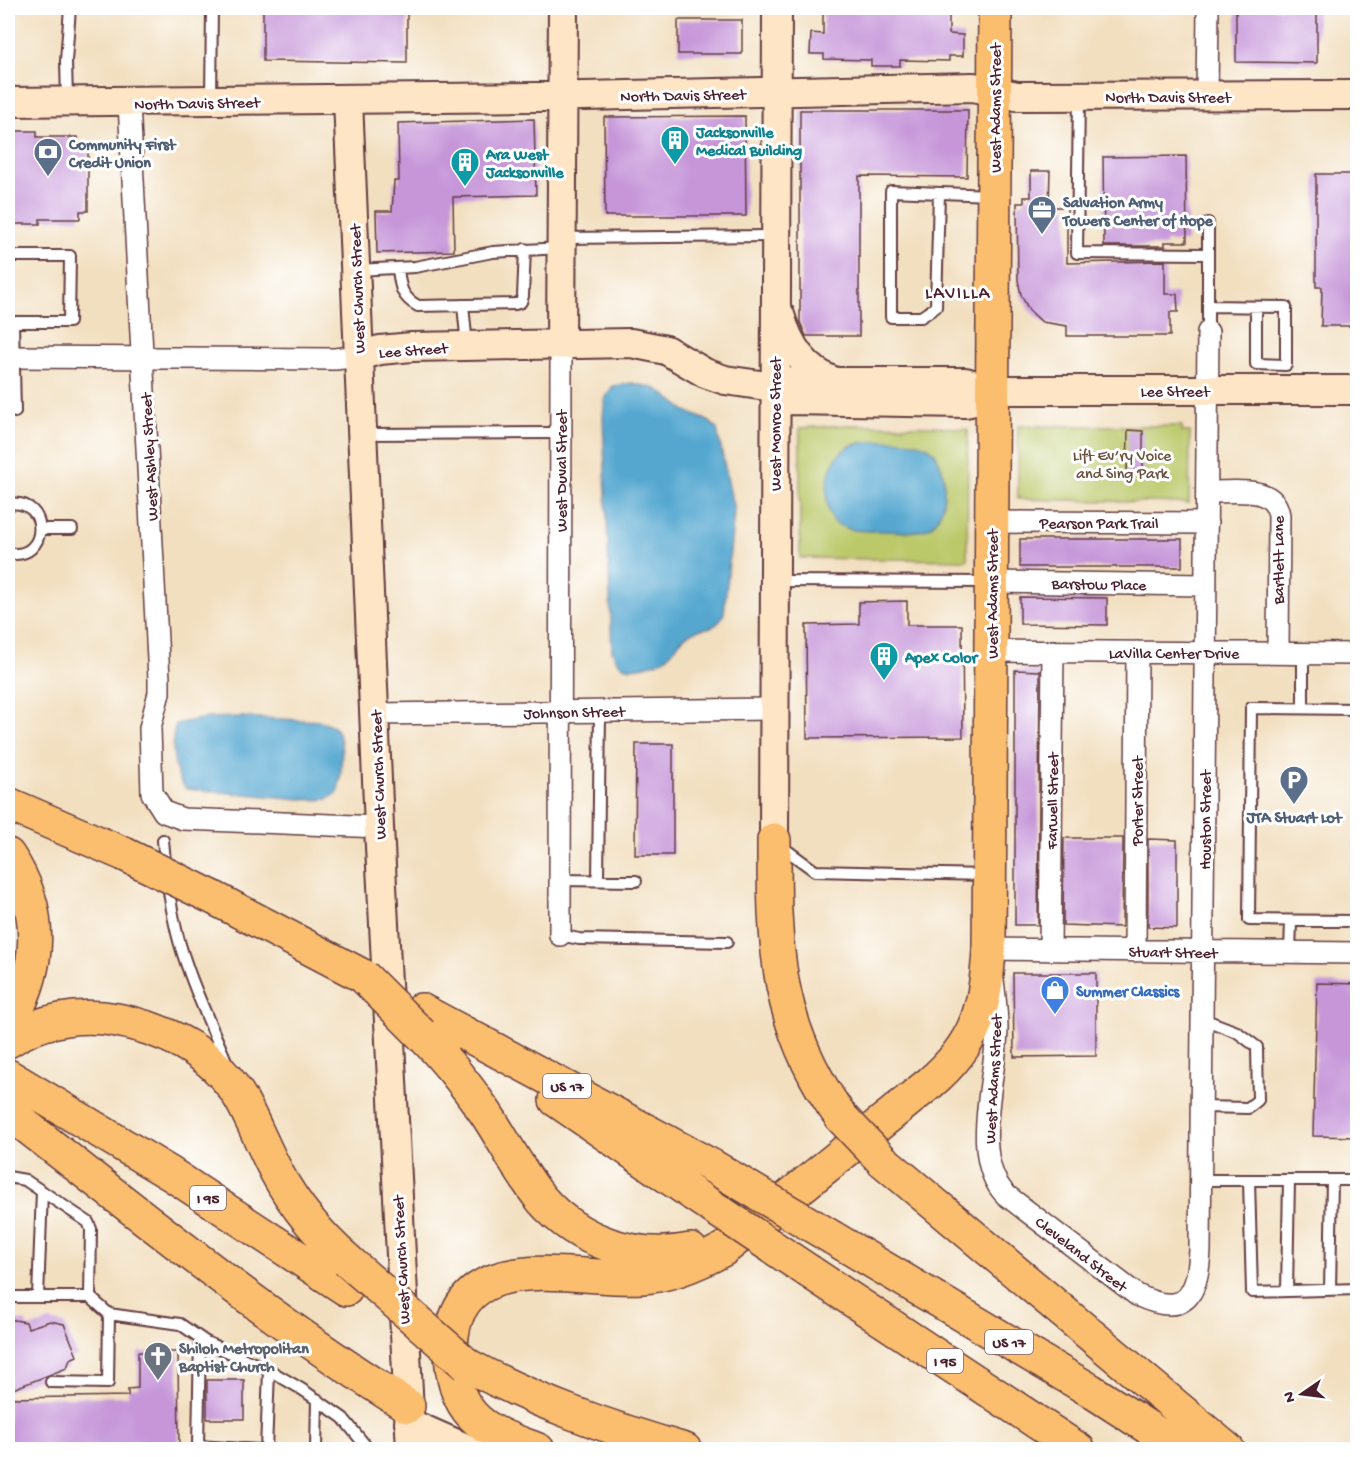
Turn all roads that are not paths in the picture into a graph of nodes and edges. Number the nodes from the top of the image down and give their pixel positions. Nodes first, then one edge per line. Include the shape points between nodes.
1 (70, 8) edge
2 (212, 8) edge
3 (563, 8) edge
4 (777, 8) edge
5 (995, 8) edge
6 (1208, 8) edge
7 (994, 91) junction
8 (777, 92) junction
9 (1358, 95) edge
10 (1079, 96) junction
11 (1207, 96) junction
12 (563, 97) junction
13 (348, 100) junction
14 (8, 102) edge
15 (67, 102) junction
16 (211, 102) junction
17 (129, 103) junction
18 (939, 193) junction
19 (994, 195) junction
20 (1208, 223) dead end
21 (775, 236) junction
22 (562, 243) junction
23 (525, 249) junction
24 (1208, 254) junction
25 (8, 256) edge
26 (398, 269) junction
27 (355, 270) junction
28 (775, 296) junction
29 (463, 305) junction
30 (1208, 306) junction
31 (1256, 307) junction
32 (10, 322) edge
33 (1208, 332) joint
34 (561, 344) junction
35 (467, 346) junction
36 (359, 356) junction
37 (11, 357) edge
38 (143, 359) junction
39 (835, 382) junction
40 (774, 387) junction
41 (993, 390) junction
42 (1207, 390) junction
43 (1358, 390) edge
44 (15, 412) dead end
45 (560, 433) junction
46 (362, 434) junction
47 (1207, 492) junction
48 (8, 504) edge
49 (992, 522) junction
50 (1207, 523) junction
51 (40, 529) junction
52 (72, 529) dead end
53 (8, 553) edge
54 (774, 581) junction
55 (991, 582) junction
56 (1206, 585) junction
57 (991, 651) junction
58 (1053, 651) junction
59 (1137, 652) junction
60 (1205, 653) junction
61 (1278, 653) junction
62 (1303, 654) junction
63 (1358, 654) edge
64 (1303, 708) junction
65 (774, 709) junction
66 (1358, 709) edge
67 (600, 711) junction
68 (559, 712) junction
69 (374, 714) junction
70 (12, 805) edge
71 (379, 827) junction
72 (163, 840) dead end
73 (774, 840) junction
74 (8, 855) edge
75 (990, 875) junction
76 (558, 880) junction
77 (598, 880) junction
78 (636, 881) dead end
79 (1291, 921) junction
80 (1358, 921) edge
81 (560, 935) joint
82 (727, 942) dead end
83 (989, 950) junction
84 (1050, 950) junction
85 (1135, 951) junction
86 (1203, 952) junction
87 (1290, 952) junction
88 (1358, 953) edge
89 (1203, 1020) junction
90 (421, 1022) junction
91 (8, 1026) edge
92 (8, 1041) edge
93 (8, 1076) edge
94 (1202, 1107) junction
95 (8, 1112) edge
96 (248, 1112) junction
97 (8, 1177) edge
98 (993, 1178) joint
99 (1201, 1180) junction
100 (1249, 1180) junction
101 (1289, 1180) junction
102 (1332, 1180) junction
103 (1358, 1180) edge
104 (42, 1191) junction
105 (761, 1220) junction
106 (346, 1275) junction
107 (1358, 1289) edge
108 (1330, 1290) junction
109 (1287, 1291) junction
110 (8, 1296) edge
111 (39, 1297) junction
112 (90, 1297) junction
113 (1182, 1303) joint
114 (109, 1314) junction
115 (200, 1338) junction
116 (269, 1370) junction
117 (51, 1382) dead end
118 (317, 1399) junction
119 (409, 1426) edge
120 (682, 1448) edge
121 (260, 1449) edge
122 (266, 1449) edge
123 (316, 1449) edge
124 (369, 1449) edge
125 (470, 1449) edge
126 (538, 1449) edge
127 (1079, 1449) edge
128 (1183, 1449) edge
129 (1228, 1449) edge

1 - 15 lane
2 - 16 lane
3 - 12 street, West Duval Street
4 - 8 street, West Monroe Street
5 - 7 main road, West Adams Street
6 - 11 street
7 - 8 street, North Davis Street via 973,87
7 - 10 street, North Davis Street via 1017,96
7 - 19 main road, West Adams Street
8 - 12 street, North Davis Street
8 - 21 street, West Monroe Street
9 - 11 street, North Davis Street
10 - 11 street, North Davis Street
10 - 24 lane via 1077,253
12 - 13 street, North Davis Street
12 - 22 street, West Duval Street
13 - 16 street, North Davis Street
13 - 27 street, West Church Street
14 - 15 street, North Davis Street
15 - 17 street, North Davis Street
16 - 17 street, North Davis Street
17 - 38 street, West Ashley Street
18 - 18 lane via 891,191 891,317 921,317 936,307
18 - 19 lane
19 - 41 main road, West Adams Street
20 - 24 lane
21 - 22 lane
21 - 28 street, West Monroe Street
22 - 23 lane
22 - 34 street, West Duval Street
23 - 26 lane
23 - 29 lane via 521,302
24 - 30 lane
25 - 32 lane via 70,256 69,322
26 - 27 lane
26 - 29 lane via 400,288 418,306
27 - 36 street, West Church Street
28 - 39 street via 794,350 810,369
28 - 40 street, West Monroe Street
29 - 35 lane
30 - 31 lane
30 - 33 lane
31 - 31 lane via 1286,307 1286,364 1256,364
32 - 37 lane
33 - 42 street, Houston Street
34 - 35 street, Lee Street
34 - 40 street, Lee Street via 649,345 715,377
34 - 45 street, West Duval Street
35 - 36 street, Lee Street via 395,348
36 - 38 street, Lee Street
36 - 46 street, West Church Street
37 - 38 street, Lee Street
37 - 44 lane
38 - 71 street, West Ashley Street via 159,679 150,728 152,788 160,808 183,819
39 - 40 street, Lee Street via 792,382
39 - 41 street, Lee Street via 965,382
40 - 41 street, Lee Street via 786,399 848,403 965,403 979,400
40 - 54 street, West Monroe Street
41 - 42 street, Lee Street
41 - 49 main road, West Adams Street
42 - 43 street, Lee Street
42 - 47 street, Houston Street
45 - 46 lane
45 - 68 street, West Duval Street
46 - 69 street, West Church Street
47 - 50 street, Houston Street
47 - 61 street, Bartlett Lane via 1265,494 1278,509
48 - 51 lane via 30,508
49 - 50 street, Pearson Park Trail
49 - 55 main road, West Adams Street
50 - 56 street, Houston Street
51 - 52 lane
51 - 53 lane via 32,547 20,554
54 - 55 lane
54 - 65 street, West Monroe Street
55 - 56 street, Barstow Place
55 - 57 main road, West Adams Street
56 - 60 street, Houston Street
57 - 58 street, LaVilla Center Drive
57 - 75 main road, West Adams Street
58 - 59 street, LaVilla Center Drive
58 - 84 street, Farwell Street
59 - 60 street, LaVilla Center Drive
59 - 85 street, Porter Street
60 - 61 street, LaVilla Center Drive
60 - 86 street, Houston Street
61 - 62 street, LaVilla Center Drive
62 - 63 street, LaVilla Center Drive
62 - 64 lane
64 - 66 lane
64 - 79 lane via 1251,708 1249,920
65 - 67 street, Johnson Street
65 - 73 street, West Monroe Street
67 - 68 street, Johnson Street
67 - 77 lane
68 - 69 street, Johnson Street
68 - 76 street, West Duval Street
69 - 71 street, West Church Street
70 - 90 main road, bridge via 124,854 363,976
71 - 119 street, West Church Street
72 - 96 lane via 171,905 185,959
73 - 75 lane via 815,871
73 - 129 main road, bridge via 774,929 783,994 804,1054 841,1117 882,1160
74 - 91 main road via 28,898 35,946 28,989
75 - 83 main road, West Adams Street
76 - 77 lane
76 - 81 street, West Duval Street
77 - 78 lane
79 - 80 lane
79 - 87 lane
81 - 82 lane via 579,939
83 - 84 street, Stuart Street
83 - 98 street, West Adams Street via 997,1031 989,1101 988,1157
83 - 105 main road via 979,1018 956,1059
84 - 85 street, Stuart Street
85 - 86 street, Stuart Street
86 - 87 street, Stuart Street
86 - 89 street, Houston Street
87 - 88 street, Stuart Street
89 - 94 street, Houston Street
89 - 94 lane via 1237,1032 1257,1047 1258,1100 1248,1108
90 - 105 main road via 542,1199 579,1231 624,1249 673,1253 715,1243
90 - 127 main road, I 95, bridge via 693,1194
90 - 128 main road, US 17, bridge via 712,1166
92 - 96 main road via 49,1023 86,1017 151,1028 181,1041 208,1060 231,1084
93 - 106 main road, I 95 via 225,1208
94 - 99 street, Houston Street
95 - 119 main road via 324,1354
96 - 106 main road via 269,1159 297,1206
97 - 104 lane via 21,1178
98 - 113 street, Cleveland Street via 1006,1195 1137,1295 1156,1304
99 - 100 lane
99 - 113 street, Houston Street via 1198,1275 1192,1292
100 - 101 lane
100 - 109 lane via 1252,1292
101 - 102 lane
101 - 109 lane
102 - 103 lane
102 - 108 lane
104 - 111 lane
104 - 112 lane via 90,1225
105 - 126 main road via 717,1252 671,1272 631,1278 552,1271 525,1273 488,1285 470,1298 458,1316 452,1336 452,1371 462,1401 475,1418 492,1430
106 - 120 main road, bridge via 467,1365 568,1413
107 - 108 lane
108 - 109 lane
110 - 111 lane
111 - 112 lane
112 - 114 lane
114 - 115 lane via 174,1322
114 - 117 lane via 108,1383
115 - 116 lane
115 - 121 lane via 198,1446
116 - 118 lane
116 - 122 lane
118 - 123 lane
118 - 124 lane via 349,1423
119 - 125 street

